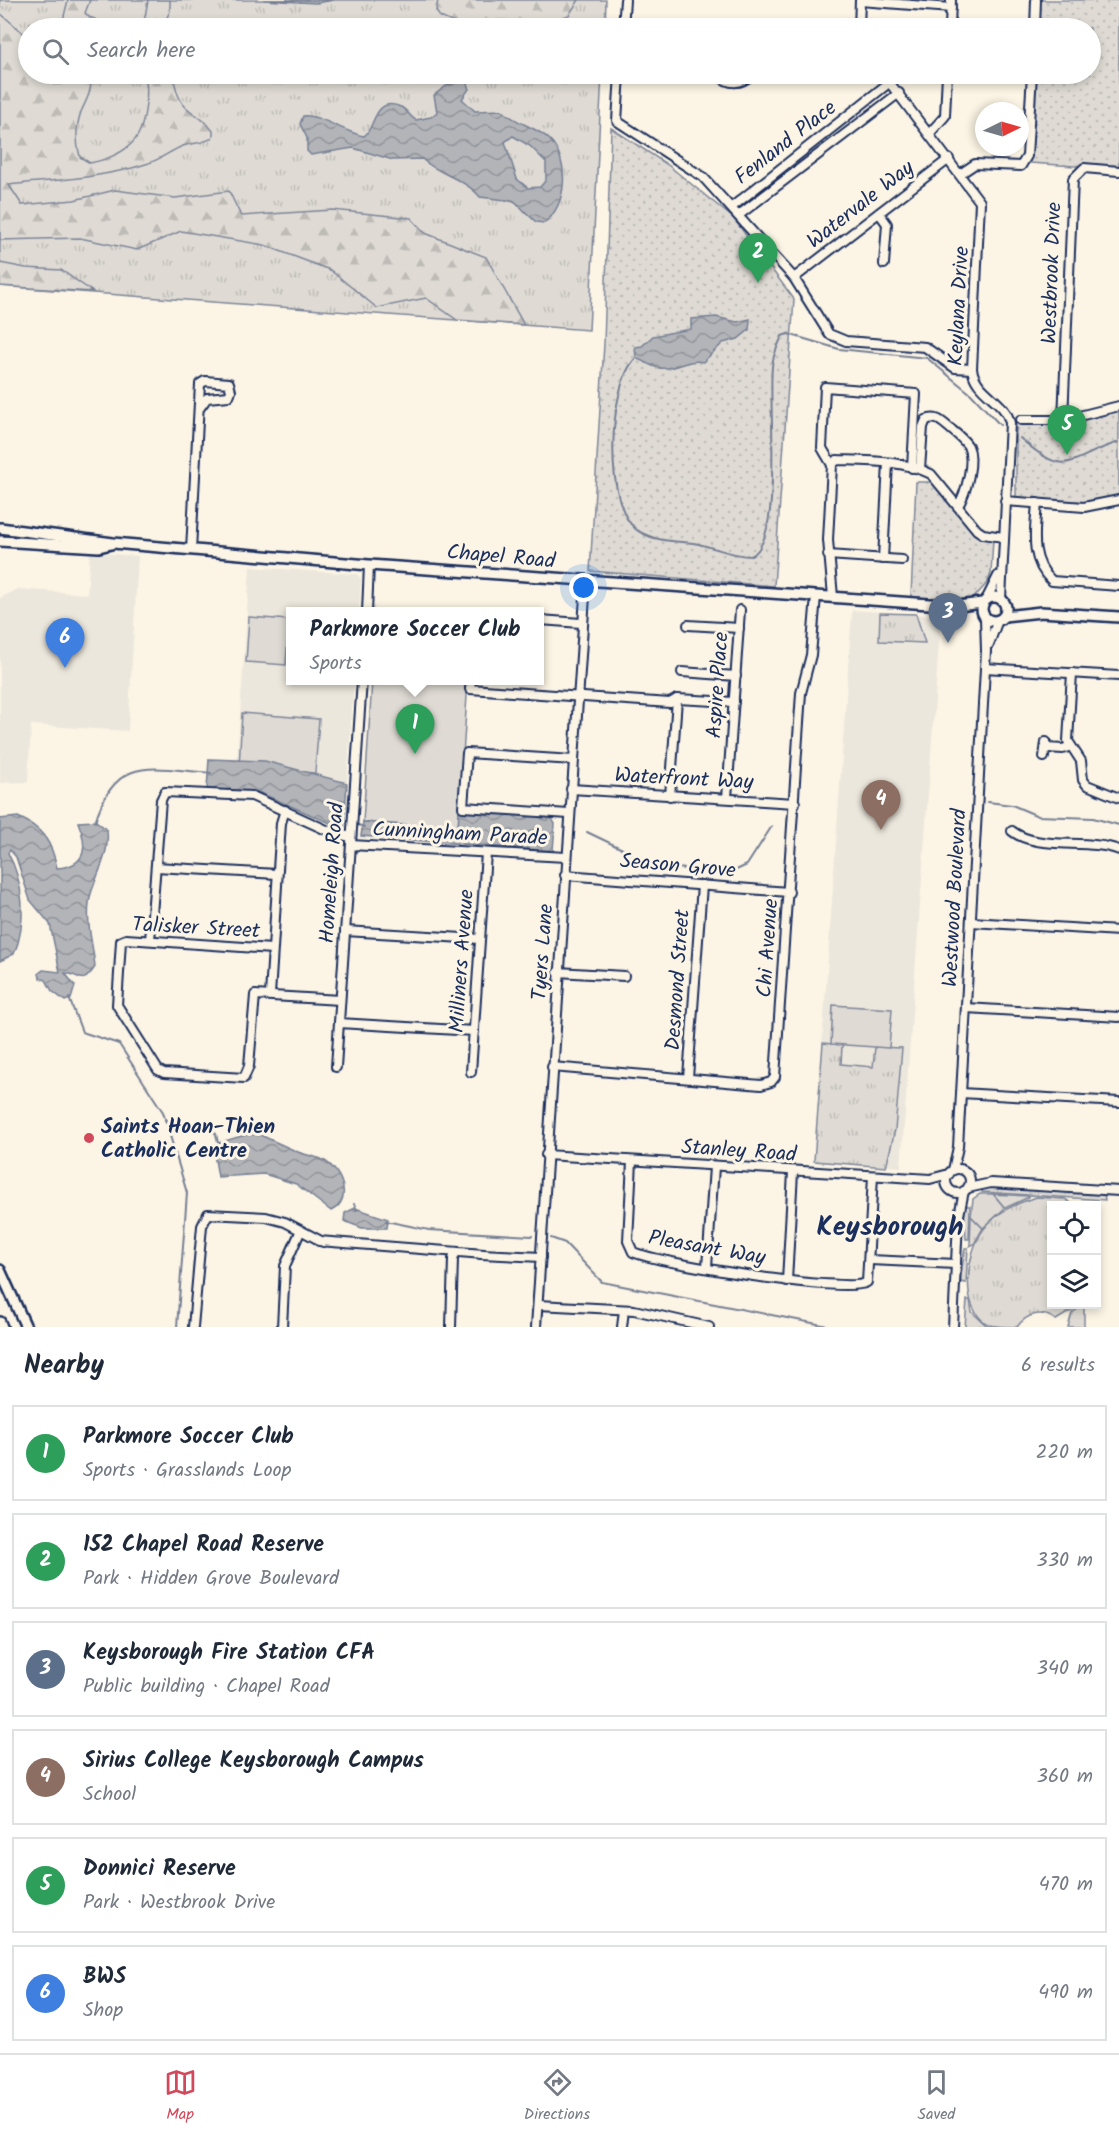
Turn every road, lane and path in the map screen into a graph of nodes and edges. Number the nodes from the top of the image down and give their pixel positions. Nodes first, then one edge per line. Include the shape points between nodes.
1 (626, 0) edge
2 (1036, 0) edge
3 (860, 1) edge
4 (951, 4) edge
5 (624, 18) edge
6 (859, 18) edge
7 (1035, 18) edge
8 (619, 84) edge
9 (887, 84) edge
10 (892, 84) edge
11 (947, 84) edge
12 (1031, 84) edge
13 (899, 93) junction
14 (929, 134) junction
15 (949, 159) junction
16 (1119, 171) edge
17 (960, 174) junction
18 (732, 207) junction
19 (879, 213) junction
20 (739, 215) junction
21 (884, 264) dead end
22 (794, 278) junction
23 (972, 369) junction
24 (1119, 406) edge
25 (199, 409) junction
26 (1021, 420) dead end
27 (1063, 420) junction
28 (888, 463) junction
29 (832, 465) junction
30 (916, 468) junction
31 (1119, 500) edge
32 (1005, 501) junction
33 (1036, 503) junction
34 (958, 506) junction
35 (0, 528) edge
36 (1003, 537) junction
37 (0, 541) edge
38 (113, 543) junction
39 (191, 550) junction
40 (828, 555) junction
41 (1002, 558) junction
42 (883, 559) junction
43 (902, 560) dead end
44 (369, 565) junction
45 (586, 581) junction
46 (1119, 585) edge
47 (816, 596) junction
48 (833, 597) junction
49 (1002, 600) junction
50 (985, 601) junction
51 (958, 606) junction
52 (367, 607) edge
53 (740, 610) dead end
54 (1041, 612) junction
55 (984, 616) junction
56 (1119, 617) edge
57 (1001, 618) junction
58 (544, 620) edge
59 (581, 623) junction
60 (688, 625) dead end
61 (739, 628) junction
62 (986, 651) junction
63 (985, 668) junction
64 (682, 672) dead end
65 (1072, 673) junction
66 (736, 676) junction
67 (1119, 676) edge
68 (362, 685) edge
69 (470, 685) edge
70 (577, 697) junction
71 (677, 699) junction
72 (734, 702) junction
73 (1071, 746) junction
74 (1044, 757) dead end
75 (573, 760) junction
76 (571, 789) junction
77 (670, 795) junction
78 (727, 798) junction
79 (1119, 798) edge
80 (795, 803) junction
81 (285, 810) junction
82 (569, 814) junction
83 (1012, 831) dead end
84 (351, 841) junction
85 (1119, 850) edge
86 (486, 853) junction
87 (566, 857) junction
88 (156, 867) junction
89 (277, 874) junction
90 (565, 875) junction
91 (702, 885) junction
92 (789, 892) junction
93 (971, 922) junction
94 (345, 931) junction
95 (1119, 931) edge
96 (480, 939) junction
97 (150, 940) junction
98 (272, 949) junction
99 (558, 972) junction
100 (624, 976) dead end
101 (270, 994) junction
102 (340, 1000) junction
103 (966, 1008) junction
104 (1119, 1017) edge
105 (339, 1023) junction
106 (474, 1031) junction
107 (336, 1067) dead end
108 (552, 1067) junction
109 (471, 1072) dead end
110 (688, 1078) junction
111 (961, 1093) junction
112 (1119, 1102) edge
113 (958, 1147) junction
114 (546, 1155) junction
115 (632, 1161) junction
116 (714, 1167) junction
117 (793, 1172) junction
118 (951, 1172) junction
119 (966, 1173) junction
120 (873, 1176) junction
121 (930, 1179) junction
122 (991, 1183) junction
123 (950, 1189) junction
124 (966, 1189) junction
125 (1119, 1191) edge
126 (958, 1220) junction
127 (299, 1234) junction
128 (455, 1255) junction
129 (541, 1257) junction
130 (870, 1260) junction
131 (956, 1264) junction
132 (707, 1267) junction
133 (0, 1270) edge
134 (787, 1281) junction
135 (538, 1305) junction
136 (624, 1313) junction
137 (0, 1322) edge
138 (2, 1327) edge
139 (26, 1327) edge
140 (193, 1327) edge
141 (283, 1327) edge
142 (451, 1327) edge
143 (536, 1327) edge
144 (623, 1327) edge
145 (709, 1327) edge
146 (953, 1327) edge

1 - 5 street
2 - 7 street
3 - 4 street
3 - 6 street
8 - 18 street via 617,121 703,177
9 - 18 street, Fenland Place
10 - 13 street, Keylana Drive
11 - 14 street via 945,116
12 - 17 street via 1027,156 1021,166 975,164
13 - 14 street, Keylana Drive
13 - 20 street, Fenland Place
14 - 15 street, Keylana Drive
15 - 17 street, Keylana Drive
15 - 19 street, Watervale Way
16 - 27 street, Westbrook Drive via 1084,168 1073,178
17 - 23 street, Keylana Drive via 977,196 981,209
18 - 20 street
19 - 21 street via 887,224
19 - 22 street, Watervale Way
20 - 22 street
22 - 23 street via 829,334 846,340 925,347 955,368
23 - 32 street, Keylana Drive via 977,386 1008,417
24 - 27 street
25 - 25 street via 200,384 229,383 229,396 207,398
25 - 39 street
26 - 27 street
28 - 29 street via 837,460
28 - 30 street
28 - 42 street
29 - 30 street via 822,448 825,387 916,394
29 - 40 street
30 - 34 street via 931,474
30 - 34 street via 923,427 932,417 969,449 967,492
31 - 33 street via 1084,507
32 - 33 street
32 - 36 street, Keylana Drive
33 - 46 street via 1033,541 1046,576 1052,581
34 - 36 street via 983,534
35 - 38 main road, Chapel Road
36 - 41 street, Keylana Drive
37 - 38 main road, Chapel Road via 99,547
38 - 39 main road, Chapel Road
39 - 44 main road, Chapel Road
40 - 42 street
40 - 48 street
41 - 49 street, Keylana Drive
41 - 50 street, Keylana Drive via 995,585
42 - 43 street
44 - 45 main road, Chapel Road
44 - 52 street
45 - 47 main road, Chapel Road
45 - 59 street, Tyers Lane
47 - 48 main road, Chapel Road
47 - 80 street, Chi Avenue via 811,655 801,693
48 - 51 main road, Chapel Road
49 - 50 main road, Chapel Road
49 - 54 main road
49 - 57 main road
50 - 51 main road, Chapel Road
50 - 55 main road
51 - 55 main road, Chapel Road
53 - 61 street, Aspire Place
54 - 56 main road
54 - 57 main road
55 - 57 main road, Chapel Road
55 - 62 street, Westwood Boulevard
57 - 62 street, Westwood Boulevard
58 - 59 street
59 - 70 street, Tyers Lane
60 - 61 street
61 - 66 street, Aspire Place
62 - 63 street, Westwood Boulevard
63 - 65 street
63 - 93 street, Westwood Boulevard
64 - 66 street
65 - 67 street
65 - 73 street via 1068,737
66 - 72 street, Aspire Place
68 - 84 street, Homeleigh Road
69 - 70 street
70 - 71 street via 670,703
70 - 75 street, Tyers Lane
71 - 72 street
71 - 77 street
72 - 78 street, Aspire Place
73 - 74 street via 1063,749 1046,745
73 - 79 street via 1082,761 1087,785
75 - 76 street, Tyers Lane
75 - 82 street via 467,753 463,807
76 - 77 street, Waterfront Way
76 - 82 street, Tyers Lane
77 - 78 street, Waterfront Way
78 - 80 street, Waterfront Way
80 - 92 street, Chi Avenue
81 - 84 street, Cunningham Parade
81 - 88 street, Cunningham Parade via 252,796 165,792 161,800
81 - 89 street
82 - 87 street, Tyers Lane
83 - 85 street via 1031,840 1099,844
84 - 86 street, Cunningham Parade
84 - 94 street, Homeleigh Road
86 - 87 street, Cunningham Parade
86 - 96 street, Milliners Avenue
87 - 90 street, Tyers Lane
88 - 89 street
88 - 97 street
89 - 98 street
90 - 91 street, Season Grove
90 - 99 street, Tyers Lane
91 - 92 street, Season Grove
91 - 110 street, Desmond Street
92 - 110 street, Chi Avenue via 775,1077 761,1085
93 - 95 street
93 - 103 street, Westwood Boulevard
94 - 96 street
94 - 102 street, Homeleigh Road
96 - 106 street, Milliners Avenue
97 - 98 street, Talisker Street
97 - 101 street, Talisker Street via 126,939 120,943 117,1005 158,1070 164,1073 244,1078 249,1066 253,1000 255,995
98 - 101 street
99 - 100 street
99 - 108 street, Tyers Lane
101 - 102 street
102 - 105 street, Homeleigh Road
103 - 104 street
103 - 111 street, Westwood Boulevard
105 - 106 street
105 - 107 street, Homeleigh Road
106 - 109 street, Milliners Avenue
108 - 110 street, Chi Avenue
108 - 114 street, Tyers Lane
111 - 112 street
111 - 113 street, Westwood Boulevard
113 - 118 street, Westwood Boulevard
113 - 119 street, Westwood Boulevard
114 - 115 street, Stanley Road
114 - 129 street, Tyers Lane
115 - 116 street, Stanley Road
115 - 132 street, Pleasant Way via 629,1247 639,1254
116 - 117 street, Stanley Road
116 - 132 street
117 - 120 street, Stanley Road
117 - 134 street
118 - 119 street, Stanley Road
118 - 121 street, Stanley Road
118 - 123 street, Westwood Boulevard
119 - 122 street
119 - 124 street, Westwood Boulevard
120 - 121 street, Stanley Road
120 - 130 street
121 - 123 street, Stanley Road
122 - 124 street
122 - 125 street
123 - 124 street, Stanley Road
123 - 126 street
124 - 126 street
126 - 131 street
127 - 128 street via 323,1242
127 - 140 street via 291,1225 266,1217 222,1214 210,1219 202,1232
127 - 141 street via 285,1266
128 - 129 street
128 - 142 street
129 - 135 street, Tyers Lane
130 - 131 street
130 - 134 street, Pleasant Way via 865,1284 825,1286
131 - 146 street
132 - 134 street, Pleasant Way
133 - 139 main road
135 - 136 street
135 - 143 street, Tyers Lane
136 - 144 street
136 - 145 street via 644,1313
137 - 138 main road

